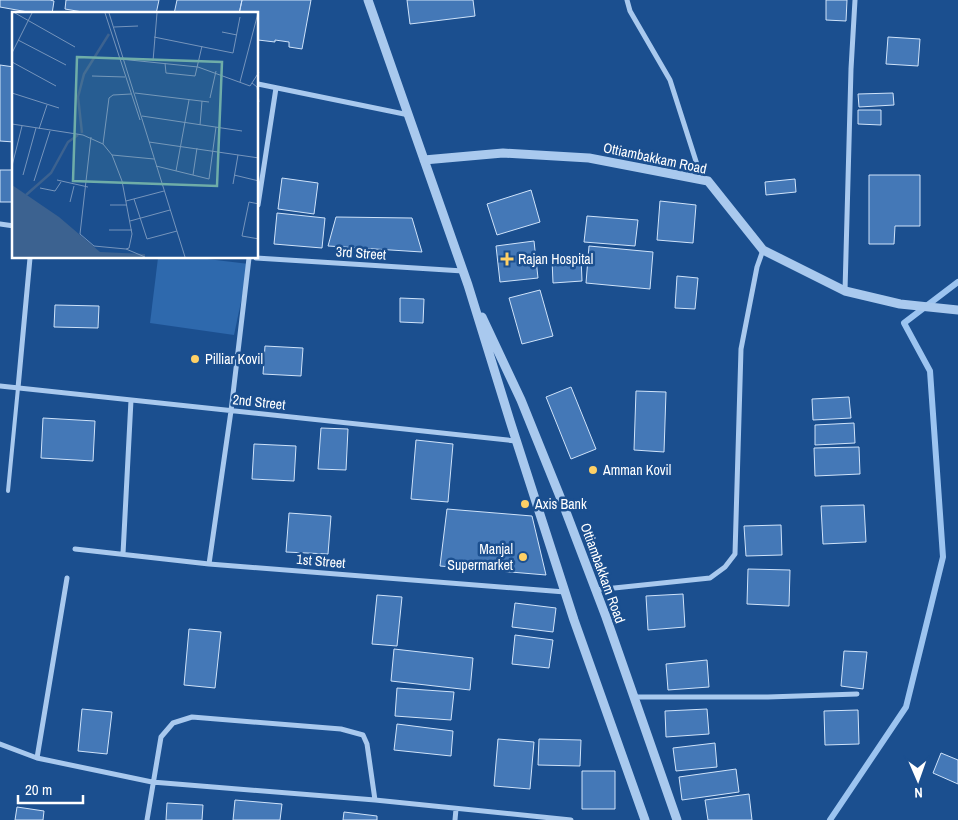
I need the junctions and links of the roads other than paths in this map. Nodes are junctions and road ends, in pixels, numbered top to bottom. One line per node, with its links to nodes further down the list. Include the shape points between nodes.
1 (368, 0): 6 (street, Ottiambakkam Road)
2 (627, 0): 8 (street, via 630,11 670,80)
3 (855, 0): 16 (street)
4 (259, 84): 5 (street)
5 (276, 88): 6 (street); 9 (street)
6 (409, 116): 7 (street, Ottiambakkam Road)
7 (424, 160): 8 (street, Ottiambakkam Road, via 503,154 589,158); 14 (street, Ottiambakkam Road)
8 (702, 180): 10 (street, Ottiambakkam Road, via 708,181)
9 (259, 198)
10 (764, 250): 16 (street, Ottiambakkam Road); 28 (street, via 757,267 741,349 735,554 710,578)
11 (259, 258): 14 (street, 3rd Street)
12 (30, 259): 19 (street)
13 (249, 259): 21 (street)
14 (463, 271): 15 (street, Ottiambakkam Road)
15 (468, 285): 22 (street, Ottiambakkam Road); 28 (street, Ottiambakkam Road, via 521,400)
16 (845, 291): 17 (street, Ottiambakkam Road, via 900,304)
17 (958, 310)
18 (0, 386): 19 (street, 2nd Street)
19 (18, 388): 20 (street, 2nd Street); 23 (lane)
20 (131, 400): 21 (street, 2nd Street); 25 (street)
21 (231, 411): 22 (street, 2nd Street); 26 (street)
22 (516, 441): 29 (street, Ottiambakkam Road)
23 (8, 491)
24 (75, 549): 25 (street, 1st Street)
25 (122, 554): 26 (street, 1st Street)
26 (209, 564): 29 (street, 1st Street)
27 (67, 578): 33 (street)
28 (596, 590): 31 (street, Ottiambakkam Road)
29 (565, 592): 41 (street, Ottiambakkam Road)
30 (857, 694): 31 (street)
31 (633, 697): 37 (street, Ottiambakkam Road)
32 (0, 744): 33 (street)
33 (37, 758): 34 (street)
34 (152, 782): 35 (street); 35 (street, via 161,737 173,723 192,718 341,729 362,735 368,744); 38 (street)
35 (375, 800): 36 (street)
36 (456, 809): 39 (street); 40 (street)
37 (674, 819)
38 (148, 820)
39 (455, 820)
40 (571, 820)
41 (645, 820)

